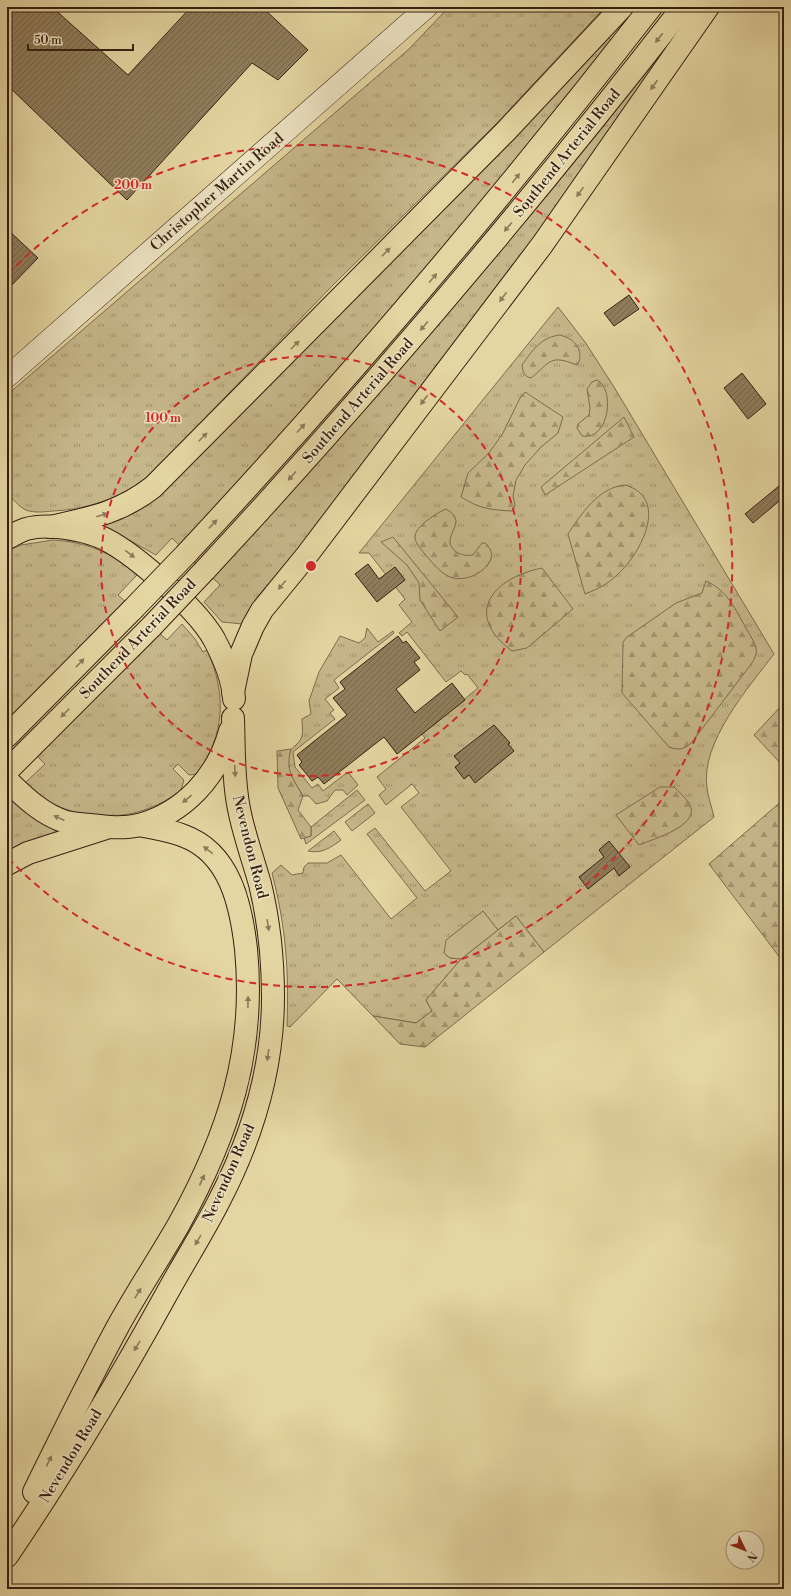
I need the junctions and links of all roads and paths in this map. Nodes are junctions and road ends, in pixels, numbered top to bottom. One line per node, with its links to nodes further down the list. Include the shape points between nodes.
1 (427, 7): 6 (street, Christopher Martin Road)
2 (622, 7): 8 (main road, one-way to 2, via 111,512 153,487 506,131)
3 (651, 7): 12 (main road, Southend Arterial Road, one-way to 3, bridge, via 187,553 401,315 547,140)
4 (683, 7): 13 (main road, Southend Arterial Road, one-way to 13, bridge, via 457,288 317,448 152,626)
5 (708, 7): 10 (main road, one-way to 10, via 542,245 307,555 262,610 241,654)
6 (7, 377)
7 (17, 526): 8 (main road); 9 (main road)
8 (50, 527): 10 (main road, one-way to 10, via 88,533 112,542 134,557 208,630)
9 (7, 538)
10 (234, 692): 11 (main road)
11 (233, 718): 15 (main road, one-way to 15, via 218,762 202,785 191,797 169,813); 19 (main road, Nevendon Road, one-way to 19, via 239,810 264,904 272,961 272,1018 260,1095 240,1156 204,1230 108,1395 34,1517)
12 (10, 734)
13 (7, 771)
14 (7, 780): 16 (main road, one-way to 14, via 66,822 27,799)
15 (139, 825): 16 (main road); 18 (main road, Nevendon Road, one-way to 15, via 79,1399 197,1191 225,1128 236,1093 244,1052 249,978 240,909 230,881 218,859 199,843 183,835)
16 (109, 828): 17 (main road, via 28,853)
17 (7, 864)
18 (7, 1546)
19 (7, 1556)

